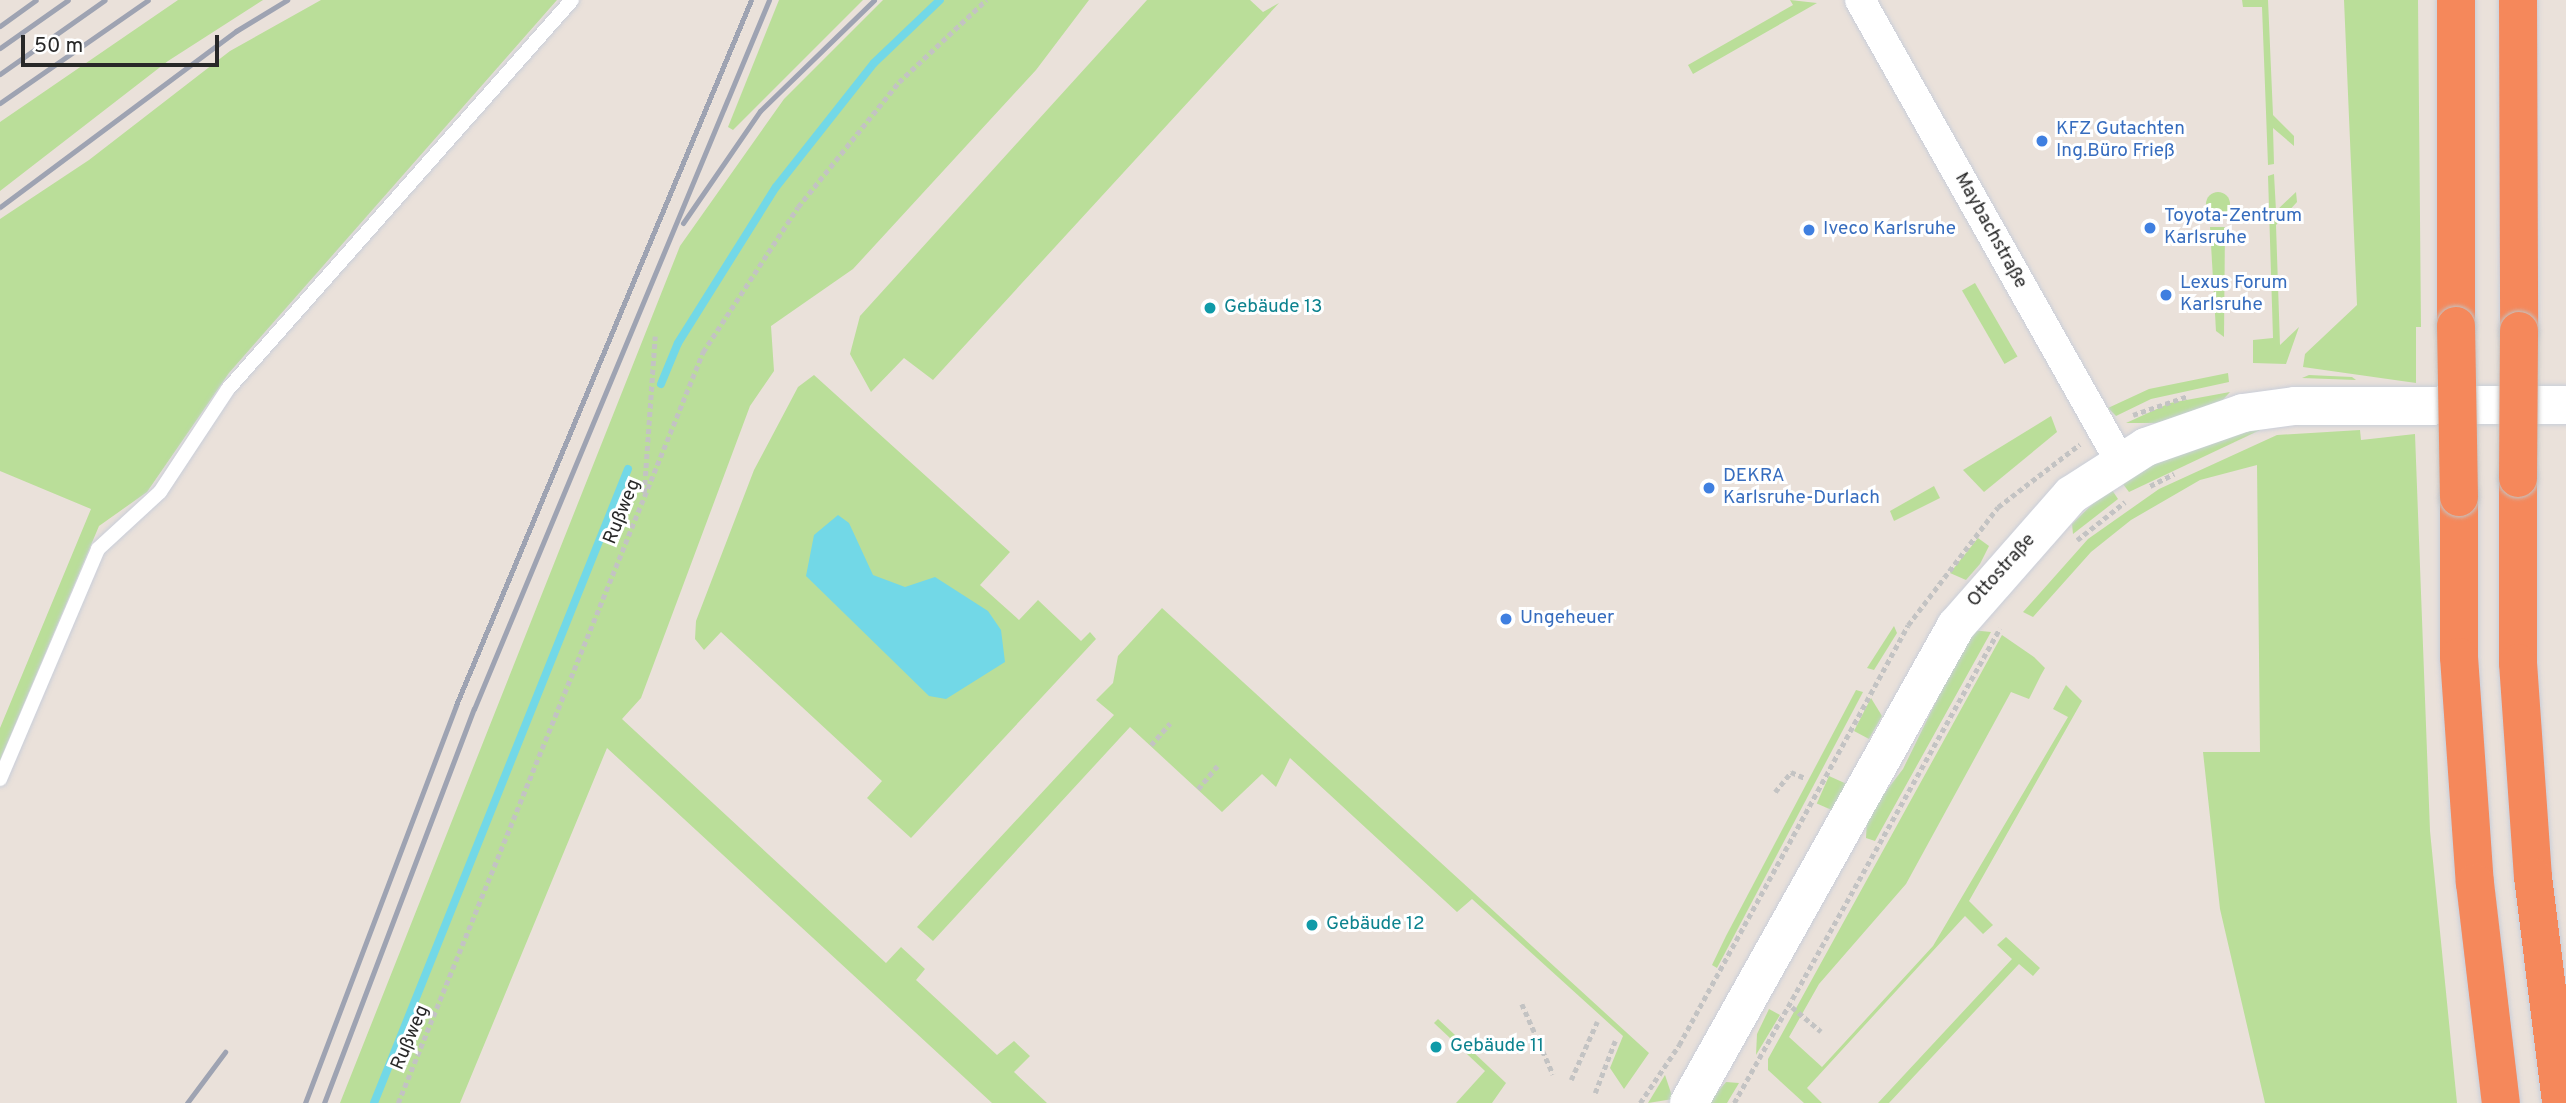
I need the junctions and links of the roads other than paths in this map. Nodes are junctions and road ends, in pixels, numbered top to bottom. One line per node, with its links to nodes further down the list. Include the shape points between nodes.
1 (572, 0): 7 (lane, via 228,389 160,492 98,549)
2 (1860, 0): 6 (street, Maybachstraße)
3 (2456, 0): 9 (highway, bridge, via 2459,657)
4 (2518, 0): 10 (highway, bridge, via 2519,676 2533,877)
5 (2566, 405): 6 (main road, Ottostraße, via 2295,406 2183,430)
6 (2120, 461): 8 (main road, Ottostraße, via 2071,495 1966,611)
7 (0, 779)
8 (1689, 1103)
9 (2501, 1103)
10 (2561, 1103)

